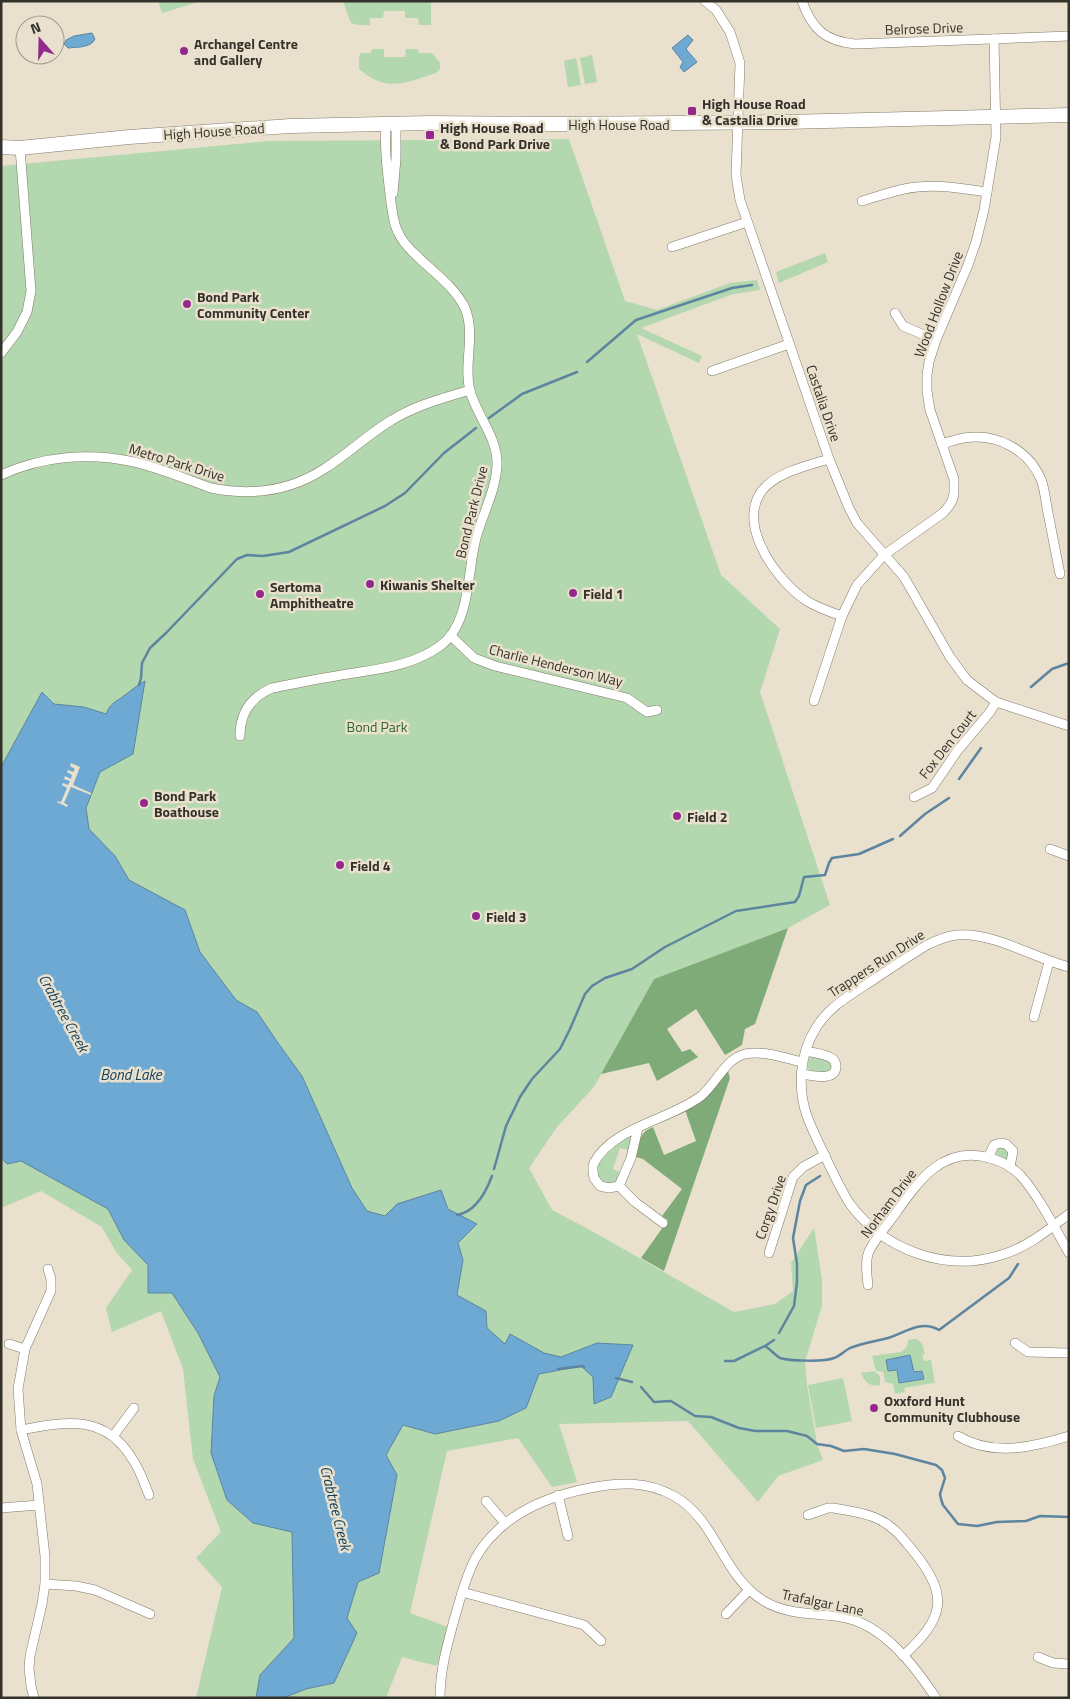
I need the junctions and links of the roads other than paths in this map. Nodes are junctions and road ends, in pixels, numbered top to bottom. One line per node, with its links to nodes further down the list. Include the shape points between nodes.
1 (705, 1): 7 (street, Castalia Drive, via 716,10 730,32 740,63)
2 (802, 1): 4 (street, Belrose Drive, via 814,26 827,37 842,43)
3 (1069, 36): 4 (street, Belrose Drive)
4 (994, 39): 6 (street, Wood Hollow Drive)
5 (1069, 115): 6 (main road, High House Road)
6 (996, 117): 7 (main road, High House Road); 12 (street, Wood Hollow Drive)
7 (738, 123): 8 (main road, High House Road); 14 (street, Castalia Drive, via 737,188)
8 (391, 124): 10 (main road, High House Road, via 210,131); 21 (street, Bond Park Drive, via 396,158 391,203 393,220 403,242 451,288 464,307 470,333)
9 (1, 147): 10 (main road, High House Road)
10 (20, 148): 11 (main road, High House Road); 19 (street, via 31,292 18,332)
11 (1, 153)
12 (987, 192): 13 (street, via 926,186); 17 (street, Wood Hollow Drive, via 968,265)
13 (862, 201)
14 (747, 222): 15 (street); 18 (street, Castalia Drive)
15 (672, 247)
16 (895, 312): 17 (street, via 903,326)
17 (936, 340): 22 (street, Wood Hollow Drive, via 929,362 927,390)
18 (789, 344): 20 (street); 23 (street, Castalia Drive)
19 (1, 353)
20 (712, 371)
21 (470, 390): 24 (street, Metro Park Drive, via 409,411 319,472 292,485 269,491 224,491 136,462 99,457 57,459); 28 (street, Bond Park Drive, via 496,449 497,463 495,482 476,537 464,606)
22 (942, 444): 25 (street, Wood Hollow Drive, via 954,479 954,494 949,506); 26 (street, via 962,438 993,439 1015,448 1029,461 1043,485)
23 (829, 459): 25 (street, Castalia Drive, via 857,523); 27 (street, via 773,480 761,491 752,516 760,546 785,582 806,601)
24 (2, 472)
25 (884, 555): 27 (street, Wood Hollow Drive, via 857,585); 30 (street, Castalia Drive, via 908,583 958,669)
26 (1060, 574)
27 (842, 616): 29 (street, Wood Hollow Drive)
28 (451, 636): 31 (street, Charlie Henderson Way, via 474,658 495,666 627,698 647,712); 33 (street, Bond Park Drive, via 428,654 401,666 272,688 248,706)
29 (814, 701)
30 (996, 702): 32 (street, Castalia Drive); 34 (street, Fox Den Court, via 932,788)
31 (657, 710)
32 (1069, 726)
33 (240, 736)
34 (914, 797)
35 (1050, 849): 36 (street)
36 (1069, 856)
37 (1049, 962): 38 (street, Trappers Run Drive); 39 (street); 40 (street, Trappers Run Drive, via 981,936 957,935 939,939 835,1006 816,1028)
38 (1069, 968)
39 (1034, 1017)
40 (806, 1051): 41 (street, Trappers Run Drive); 42 (street, via 832,1058 836,1068 829,1077)
41 (802, 1062): 42 (street, Trappers Run Drive); 43 (street, via 764,1054 741,1056 694,1100)
42 (802, 1074): 44 (street, Trappers Run Drive, via 806,1115)
43 (638, 1128): 47 (street, via 631,1158); 47 (street, via 610,1144 594,1163 594,1178 600,1186)
44 (825, 1155): 51 (street, Trappers Run Drive, via 850,1204); 53 (street, Corgy Drive, via 803,1167 793,1177)
45 (988, 1158): 46 (street, Norham Drive); 46 (street, via 994,1145 1006,1144 1013,1152); 51 (street, Norham Drive, via 963,1156 938,1164 916,1185)
46 (1010, 1167): 50 (street, Norham Drive, via 1028,1185)
47 (619, 1186): 49 (street, via 634,1202)
48 (1069, 1214): 50 (street, Trappers Run Drive)
49 (663, 1223)
50 (1053, 1226): 51 (street, Trappers Run Drive, via 1011,1251 990,1258 963,1261 917,1254); 52 (street, Norham Drive)
51 (881, 1234): 55 (street, Norham Drive, via 868,1256)
52 (1069, 1253)
53 (769, 1254)
54 (48, 1269): 58 (street, via 51,1291)
55 (868, 1285)
56 (1015, 1343): 59 (street, via 1028,1352)
57 (9, 1344): 58 (street)
58 (25, 1349): 61 (street, via 18,1390)
59 (1069, 1353)
60 (134, 1408): 62 (street)
61 (21, 1430): 62 (street, via 73,1422 94,1426); 68 (street, via 37,1484)
62 (114, 1436): 65 (street, via 132,1458)
63 (958, 1436): 64 (street, via 982,1446 1015,1448 1045,1444)
64 (1069, 1436)
65 (149, 1495)
66 (558, 1495): 71 (street, Trafalgar Lane, via 519,1512); 72 (street); 74 (street, Trafalgar Lane, via 620,1483 644,1485 665,1492 697,1514)
67 (486, 1501): 71 (street)
68 (39, 1505): 69 (street); 73 (street)
69 (1, 1508)
70 (808, 1515): 79 (street, via 834,1508 877,1519 898,1533 932,1576 936,1612 927,1632)
71 (505, 1523): 75 (street, Trafalgar Lane, via 475,1559)
72 (568, 1536)
73 (45, 1584): 76 (street, via 95,1590); 82 (street, via 29,1662)
74 (749, 1590): 77 (street); 79 (street, Trafalgar Lane, via 770,1604 789,1611 864,1623 888,1640)
75 (462, 1592): 78 (street, via 584,1625); 83 (street, Trafalgar Lane, via 444,1657)
76 (150, 1614)
77 (726, 1614)
78 (601, 1641)
79 (903, 1656): 84 (street, Trafalgar Lane)
80 (1038, 1657): 81 (street, via 1053,1663)
81 (1069, 1664)
82 (34, 1698)
83 (440, 1698)
84 (936, 1698)

